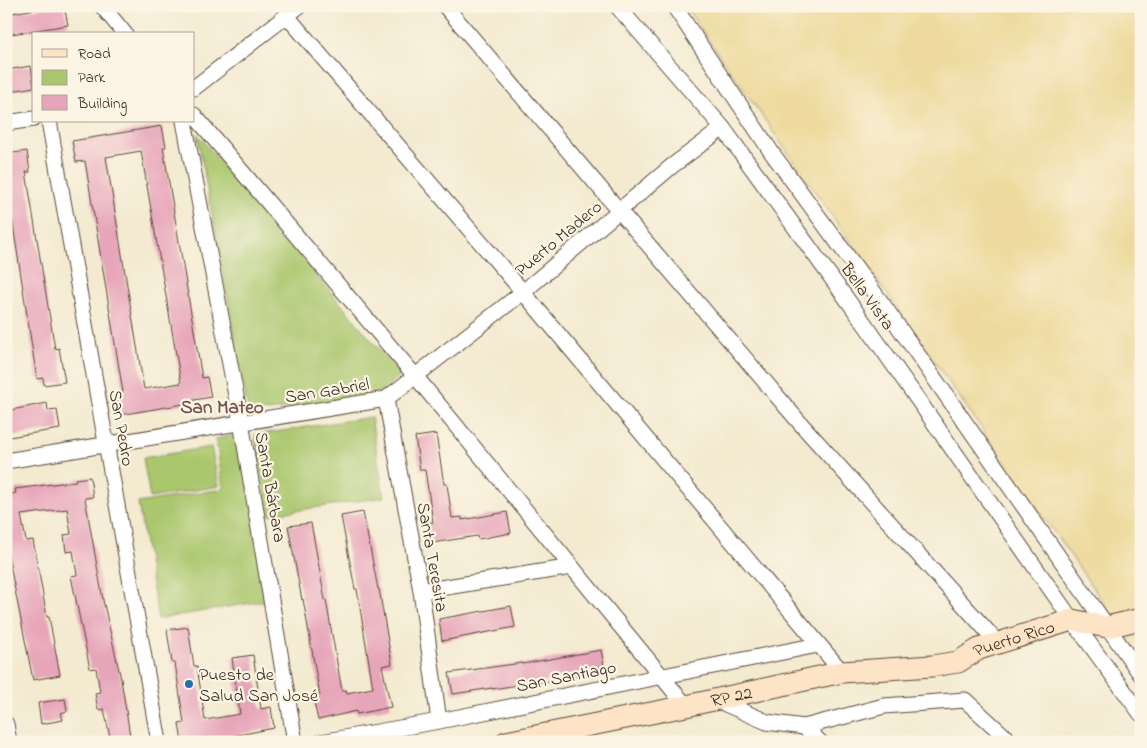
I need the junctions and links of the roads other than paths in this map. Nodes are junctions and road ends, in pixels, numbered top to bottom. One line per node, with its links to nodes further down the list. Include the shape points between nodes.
1 (102, 6): 6 (street)
2 (445, 6): 14 (street)
3 (617, 6): 13 (street, Bella Vista)
4 (674, 6): 25 (street, via 772,153 884,306)
5 (293, 11): 7 (street); 15 (street)
6 (123, 32)
7 (195, 87)
8 (195, 116): 16 (street)
9 (32, 119): 12 (street)
10 (49, 122): 19 (street, San Pedro)
11 (184, 122): 18 (street, Santa Bárbara)
12 (6, 123)
13 (723, 128): 14 (street, Puerto Madero); 24 (street, Bella Vista)
14 (618, 211): 15 (street, Puerto Madero); 26 (street, via 800,423)
15 (523, 292): 16 (street, Puerto Madero); 27 (street)
16 (416, 377): 17 (street, Puerto Madero); 21 (street)
17 (386, 399): 18 (street, San Gabriel); 22 (street, Santa Teresita)
18 (241, 422): 19 (street, San Gabriel); 40 (street, Santa Bárbara)
19 (106, 445): 20 (street, San Gabriel); 39 (street, San Pedro)
20 (6, 461)
21 (572, 567): 22 (street); 31 (street)
22 (421, 591): 35 (street, Santa Teresita)
23 (1141, 619): 25 (street)
24 (1072, 620): 25 (street); 26 (street, Puerto Rico); 34 (street, Bella Vista)
25 (1107, 627): 30 (street)
26 (997, 642): 28 (street, Puerto Rico)
27 (818, 645): 29 (street); 31 (street, San Santiago)
28 (958, 662): 29 (street, RP 22)
29 (842, 672): 33 (street, RP 22)
30 (1141, 675)
31 (661, 676): 33 (street); 35 (street, San Santiago)
32 (721, 702): 37 (street, via 767,722)
33 (686, 706): 42 (street, RP 22)
34 (1141, 714)
35 (439, 721): 41 (street, San Santiago)
36 (6, 724): 38 (street)
37 (804, 727): 43 (street); 44 (street, via 884,706 965,700)
38 (9, 742)
39 (159, 742)
40 (295, 742)
41 (321, 742)
42 (506, 742)
43 (820, 742)
44 (1011, 742)

